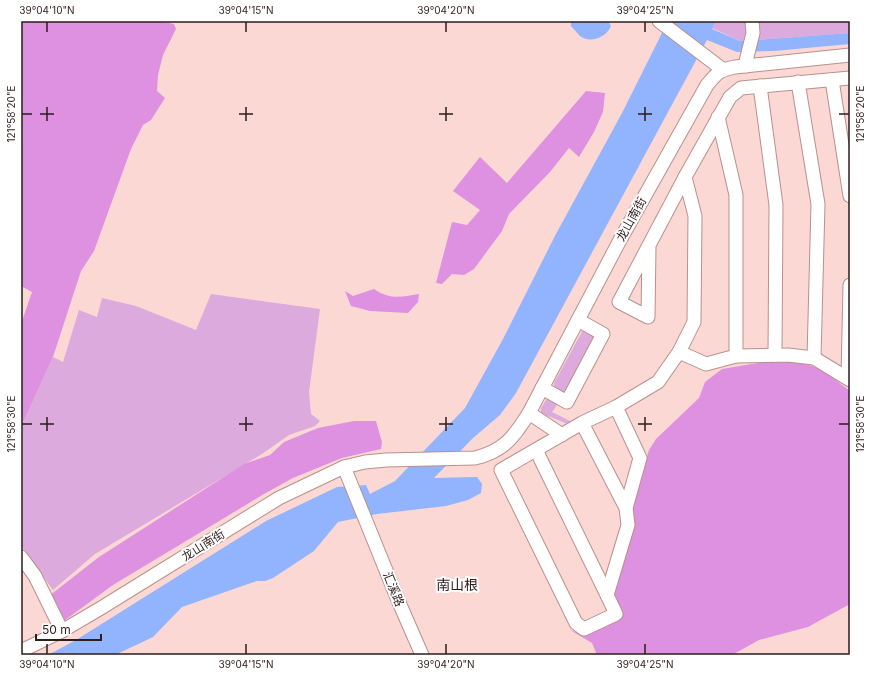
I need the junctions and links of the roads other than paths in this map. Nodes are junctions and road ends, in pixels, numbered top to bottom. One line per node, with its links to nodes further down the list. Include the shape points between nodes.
1 (752, 21): 4 (street, via 753,33)
2 (662, 24): 5 (street)
3 (850, 55): 4 (street)
4 (746, 66): 5 (street)
5 (722, 69): 15 (street, 龙山南街, via 707,84)
6 (850, 78): 7 (street)
7 (832, 80): 8 (street); 12 (street)
8 (798, 82): 9 (street); 19 (street, via 818,204)
9 (760, 86): 10 (street, via 741,88 730,97); 17 (street, via 776,205)
10 (718, 117): 11 (street); 18 (street, via 736,195)
11 (685, 177): 13 (street); 16 (street, via 695,216 694,322)
12 (850, 196)
13 (649, 246): 13 (street, via 619,302 648,317 649,254)
14 (850, 285): 20 (street)
15 (578, 320): 21 (street, 龙山南街); 21 (street, via 603,334 567,402)
16 (679, 352): 18 (street, via 706,364); 22 (street, via 658,382)
17 (775, 355): 18 (street); 19 (street)
18 (736, 356)
19 (814, 358): 20 (street)
20 (849, 378)
21 (542, 388): 23 (street, 龙山南街)
22 (616, 407): 24 (street); 28 (street, via 640,458)
23 (529, 413): 25 (street); 27 (street, 龙山南街, via 510,441 481,456 462,459 392,460)
24 (582, 423): 25 (street); 28 (street)
25 (562, 435): 26 (street)
26 (536, 450): 31 (street); 31 (street, via 501,470 576,623 584,629 616,614)
27 (344, 466): 33 (street, 龙山南街, via 279,498); 35 (street, 汇溪路)
28 (626, 508): 31 (street, via 628,524)
29 (21, 557): 32 (street, via 35,576)
30 (21, 572): 32 (street)
31 (607, 595)
32 (45, 598): 33 (street)
33 (62, 631): 34 (street, 龙山南街)
34 (21, 651)
35 (422, 655)

